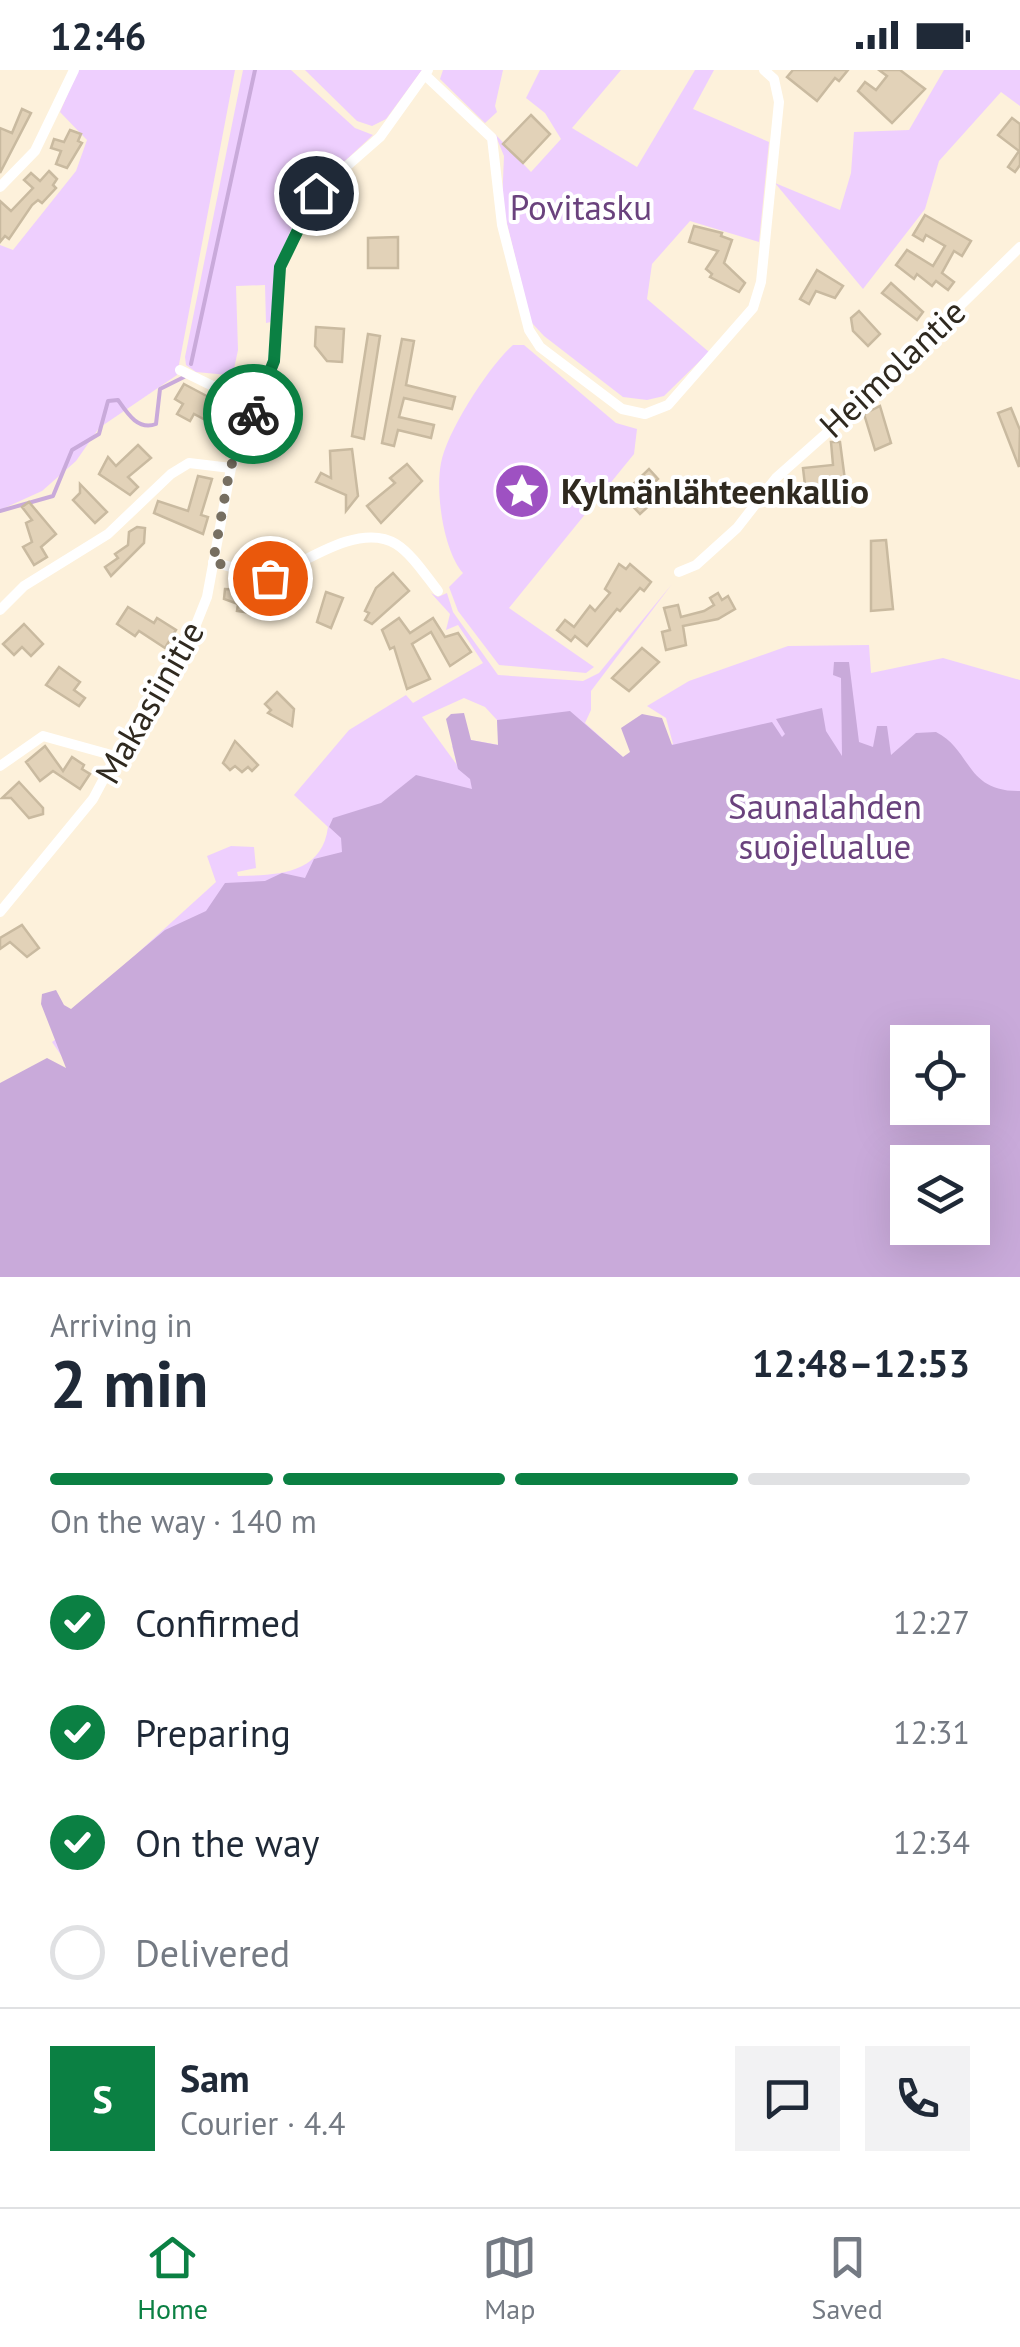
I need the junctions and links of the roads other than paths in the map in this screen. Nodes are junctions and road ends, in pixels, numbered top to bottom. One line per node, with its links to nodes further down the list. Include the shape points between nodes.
1 (74, 70): 4 (street, via 35,151)
2 (764, 70): 3 (street, via 774,79 778,102 753,308 668,405 645,414 622,409 534,339 502,224 492,138)
3 (426, 73): 7 (street, Makasiinitie, via 380,137 316,193 302,217 280,267 276,353)
4 (0, 187)
5 (1020, 247): 10 (street, Heimolantie, via 776,478 737,528)
6 (180, 370): 7 (street)
7 (256, 407): 8 (street, Makasiinitie)
8 (230, 468): 9 (street, Makasiinitie); 12 (street, via 189,463 171,474 108,534 24,586)
9 (213, 562): 11 (street, via 270,578 332,545 388,541); 13 (street, Makasiinitie, via 196,628)
10 (680, 572)
11 (438, 591)
12 (0, 610)
13 (114, 756): 14 (street, via 44,736); 15 (street, Makasiinitie, via 66,836)
14 (0, 766)
15 (0, 912)

